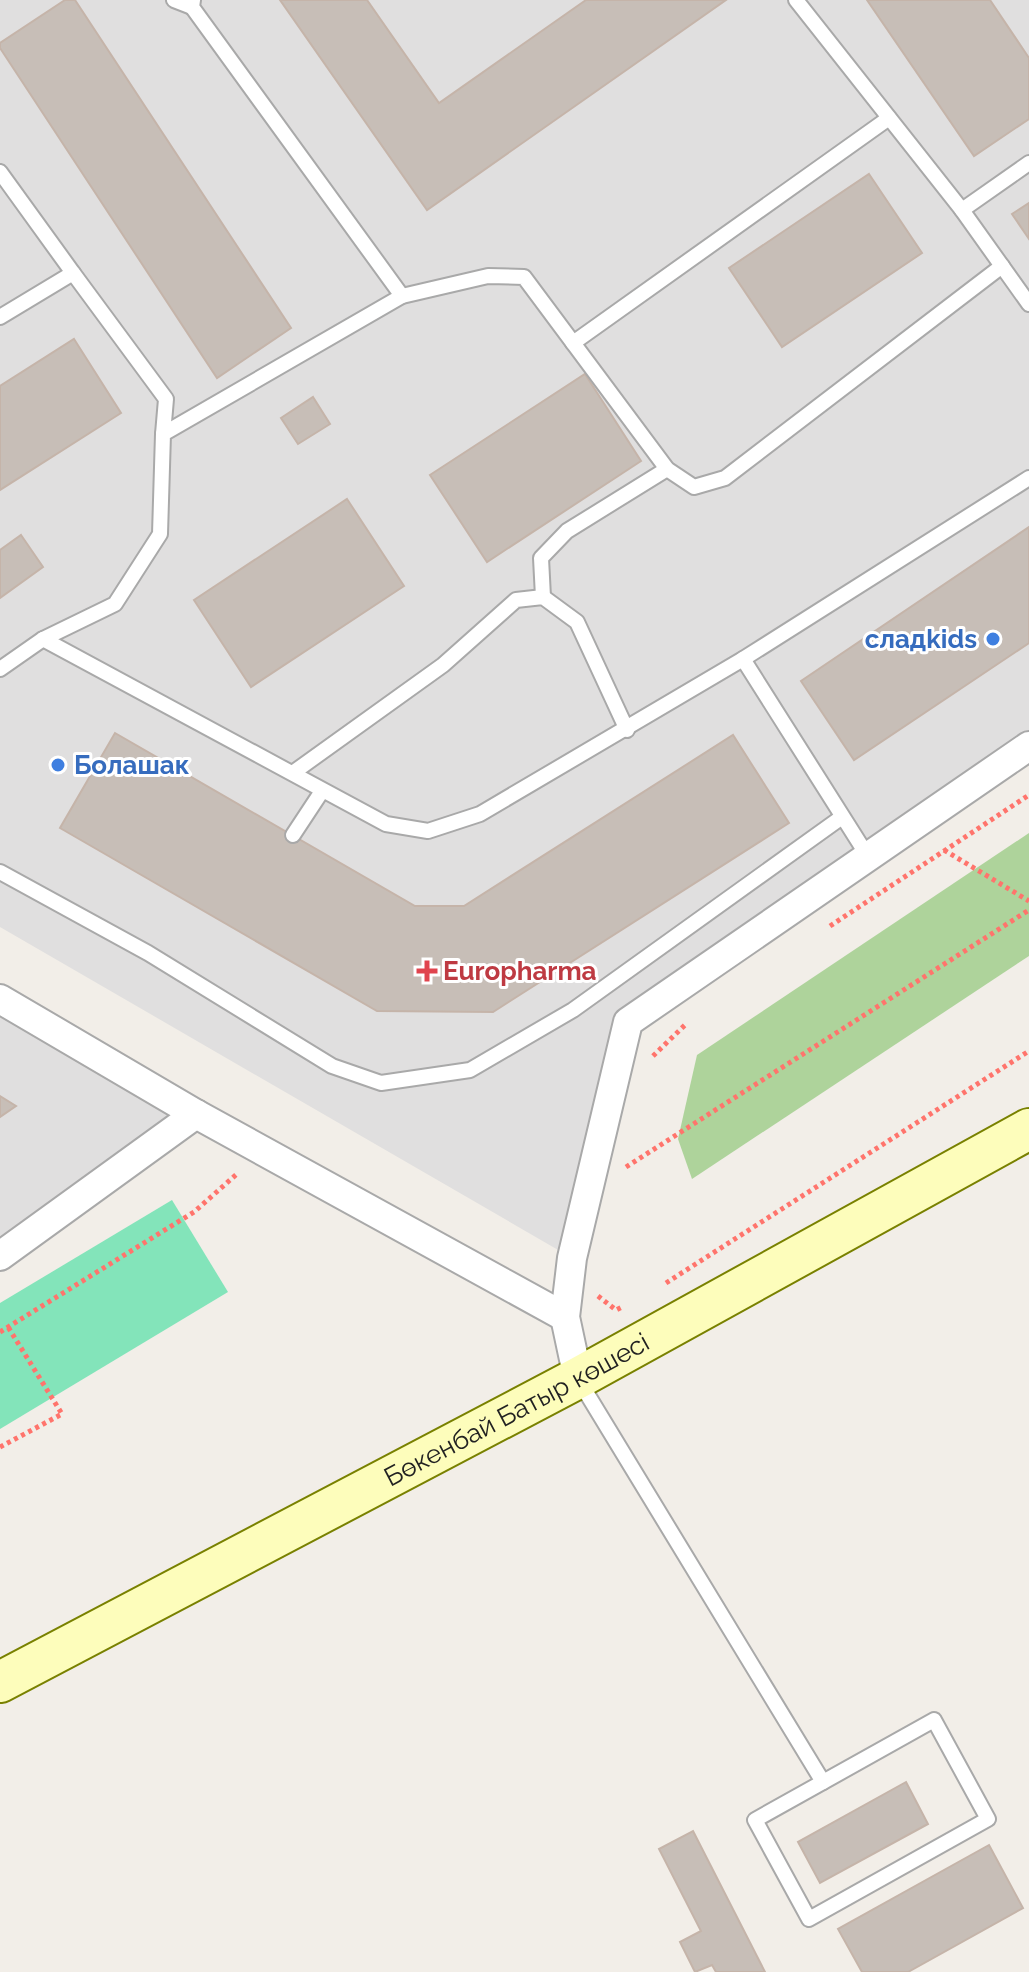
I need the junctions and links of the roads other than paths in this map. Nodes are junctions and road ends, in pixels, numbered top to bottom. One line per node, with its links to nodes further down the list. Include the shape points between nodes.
1 (174, 0): 3 (lane)
2 (796, 0): 4 (lane)
3 (193, 3): 10 (lane)
4 (889, 118): 7 (lane); 13 (lane)
5 (1029, 163): 7 (lane)
6 (0, 172): 9 (lane)
7 (962, 210): 8 (lane)
8 (1002, 266): 11 (lane); 15 (lane, via 725,478 694,487)
9 (73, 273): 12 (lane); 14 (lane, via 166,399)
10 (402, 296): 13 (lane, via 488,276 524,277); 14 (lane)
11 (1029, 304)
12 (0, 317)
13 (573, 343): 15 (lane)
14 (163, 434): 18 (lane, via 160,534 115,604)
15 (667, 469): 17 (lane, via 567,531 549,549 541,558)
16 (1029, 478): 19 (lane)
17 (543, 597): 21 (lane, via 577,622); 23 (lane, via 516,600 443,665)
18 (43, 639): 20 (lane); 23 (lane)
19 (743, 659): 21 (lane); 25 (lane)
20 (0, 669)
21 (627, 730): 24 (lane, via 480,814 428,831 386,824)
22 (1029, 746): 27 (street)
23 (294, 772): 24 (lane)
24 (322, 791): 26 (lane)
25 (842, 817): 27 (lane); 28 (lane, via 573,1010 470,1070 381,1083 332,1066 148,953)
26 (293, 835)
27 (867, 855): 33 (street, via 628,1022 572,1258)
28 (0, 872)
29 (0, 999): 30 (street)
30 (196, 1114): 32 (street); 33 (street)
31 (1029, 1129): 34 (main road, Бөкенбай Батыр көшесі)
32 (0, 1256)
33 (565, 1317): 34 (street)
34 (578, 1378): 35 (main road, Бөкенбай Батыр көшесі); 36 (lane)
35 (0, 1682)
36 (823, 1782): 36 (lane, via 934,1720 988,1819 809,1919 755,1820)

